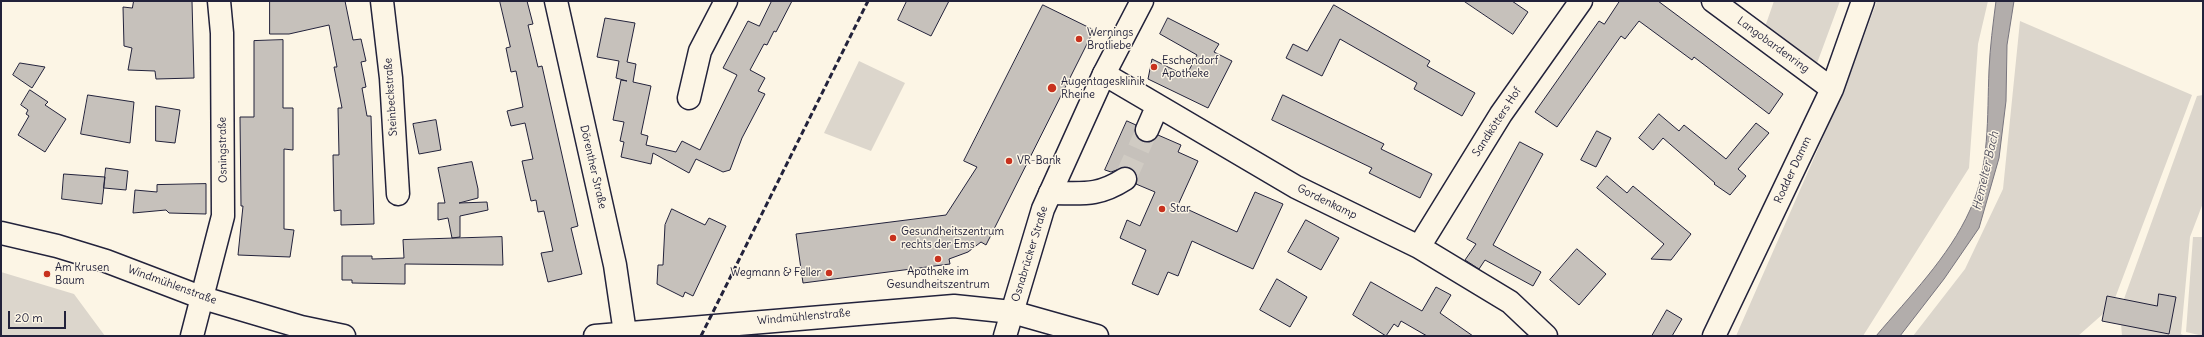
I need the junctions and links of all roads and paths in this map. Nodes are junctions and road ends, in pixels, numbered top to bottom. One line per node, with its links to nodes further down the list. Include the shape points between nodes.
1 (219, 1): 19 (street, Osningstraße, via 222,33 223,216)
2 (382, 1): 16 (street, Steinbeckstraße, via 391,78)
3 (556, 1): 21 (street, Dörenther Straße, via 615,265)
4 (726, 1): 11 (street, via 700,51)
5 (1142, 1): 9 (street, Osnabrücker Straße)
6 (1581, 1): 18 (street, Sandkötters Hof, via 1501,114)
7 (1713, 1): 10 (street, Langobardenring)
8 (1863, 1): 10 (street, Rodder Damm)
9 (1104, 74): 12 (street, Gordenkamp); 15 (street, Osnabrücker Straße)
10 (1832, 89): 29 (street, Rodder Damm)
11 (689, 98)
12 (1157, 107): 13 (street); 18 (street, Gordenkamp, via 1296,187)
13 (1147, 130)
14 (1125, 179): 15 (street, via 1108,190 1090,193)
15 (1050, 193): 20 (street, Osnabrücker Straße, via 1039,220)
16 (398, 194)
17 (1, 233): 19 (street, Windmühlenstraße, via 106,261)
18 (1419, 247): 28 (street, Gordenkamp, via 1510,302)
19 (203, 298): 23 (street, Osningstraße); 24 (street, Windmühlenstraße, via 301,327)
20 (1012, 312): 22 (street, Windmühlenstraße, via 954,306); 26 (street, Osnabrücker Straße); 27 (street, Windmühlenstraße)
21 (625, 333): 22 (street, Windmühlenstraße); 25 (street, Windmühlenstraße)
22 (654, 333)
23 (192, 336)
24 (344, 336)
25 (595, 336)
26 (1005, 336)
27 (1097, 336)
28 (1546, 336)
29 (1714, 336)

